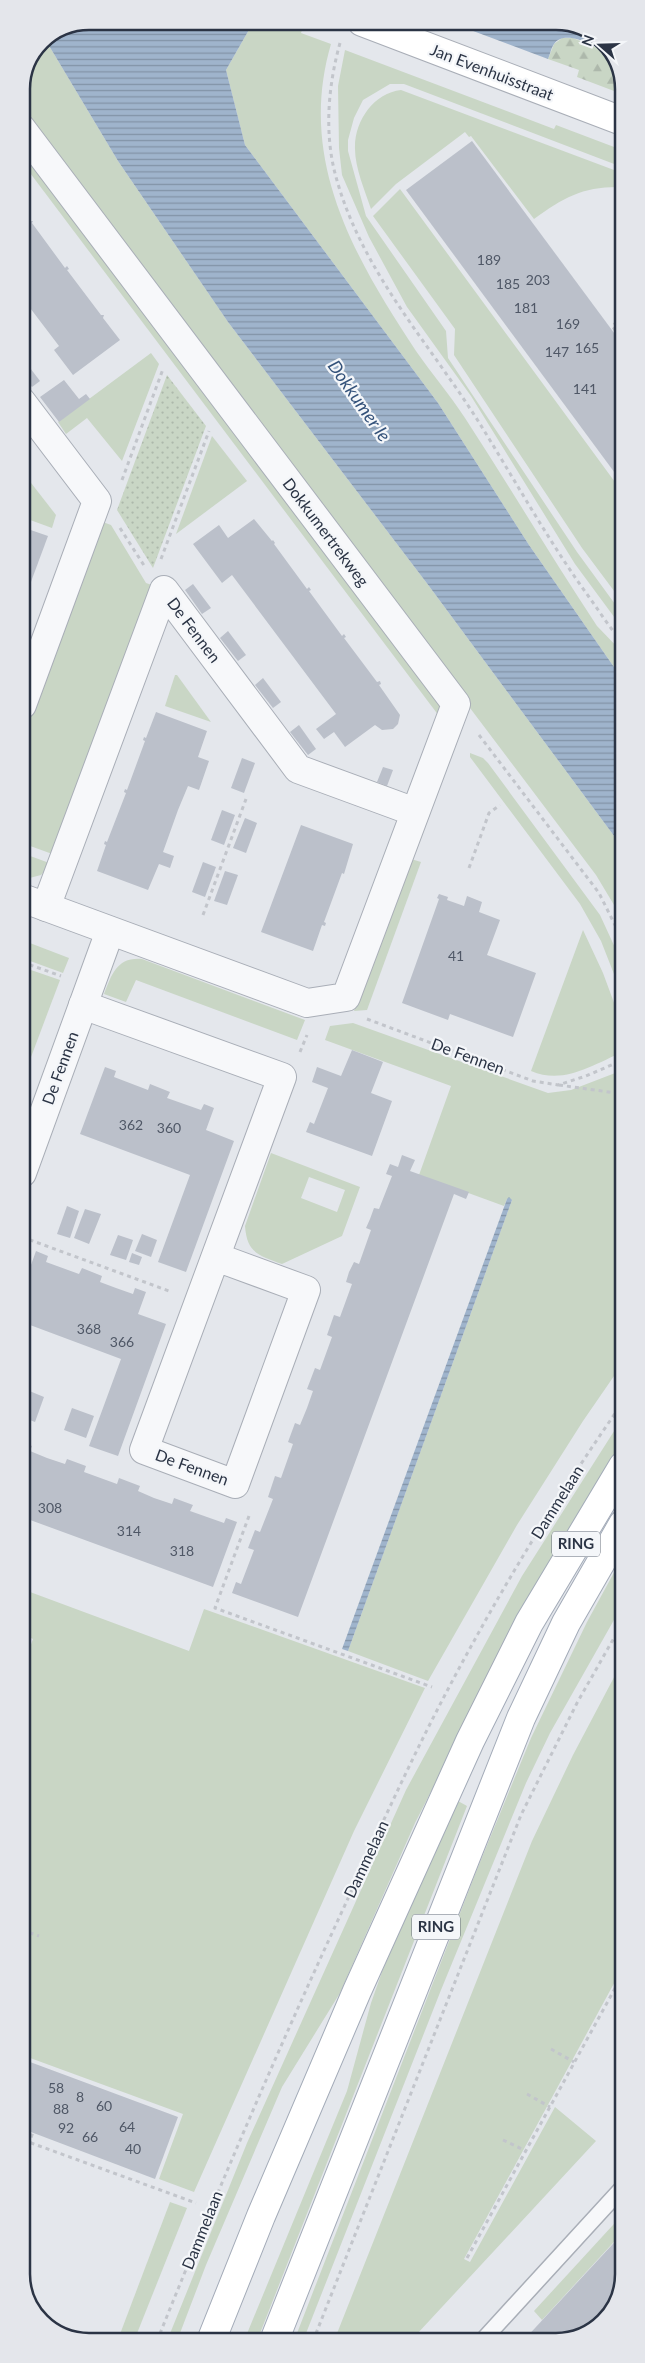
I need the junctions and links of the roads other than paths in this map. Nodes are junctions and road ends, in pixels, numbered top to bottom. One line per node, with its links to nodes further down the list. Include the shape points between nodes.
1 (383, 30): 2 (main road, Jan Evenhuisstraat)
2 (615, 119)
3 (30, 140): 6 (street, Dokkumertrekweg)
4 (30, 412): 5 (street, via 97,501)
5 (30, 683)
6 (456, 704): 7 (street, De Fennen)
7 (416, 812): 8 (street, De Fennen, via 298,769 164,590); 9 (street, De Fennen, via 346,997 307,1003)
8 (34, 903): 9 (street, De Fennen)
9 (110, 931): 10 (street, De Fennen)
10 (86, 996): 11 (street, De Fennen); 12 (street, De Fennen, via 282,1077)
11 (30, 1129)
12 (216, 1257): 12 (street, De Fennen, via 144,1450 235,1484 306,1290)
13 (615, 1479): 16 (main road, RING, via 529,1623 470,1741 353,2000 260,2216)
14 (615, 1538): 17 (main road, RING, via 566,1623 521,1718)
15 (615, 2196): 18 (lane)
16 (214, 2333)
17 (277, 2333)
18 (489, 2333)

